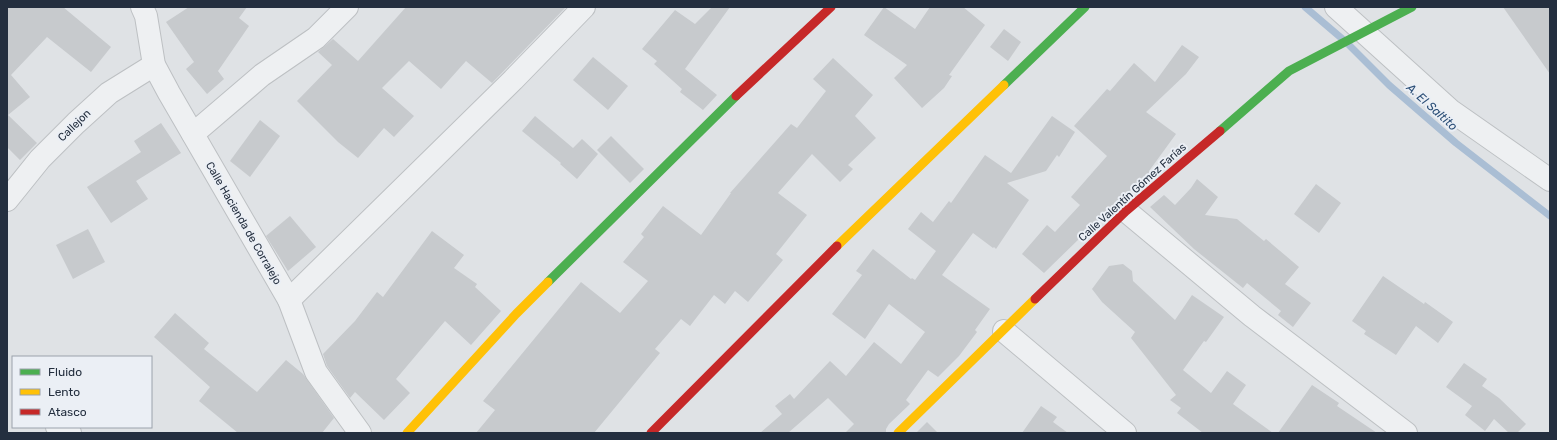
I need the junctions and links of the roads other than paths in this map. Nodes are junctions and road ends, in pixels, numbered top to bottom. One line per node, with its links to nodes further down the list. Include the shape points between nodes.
1 (142, 7): 9 (street, Calle Hacienda de Corralejo, via 146,16)
2 (347, 7): 10 (street, via 316,38 262,76)
3 (584, 7): 14 (street)
4 (831, 7): 19 (street, via 724,107 516,314)
5 (1085, 7): 20 (street, via 809,274)
6 (1336, 7): 8 (street)
7 (1412, 7): 8 (street, Calle Valentín Gómez Farías)
8 (1364, 32): 11 (street, via 1450,110); 13 (street, Calle Valentín Gómez Farías, via 1289,71)
9 (154, 65): 10 (street, Calle Hacienda de Corralejo); 12 (street, Callejon, via 109,93 92,108 40,159)
10 (193, 134): 14 (street, Calle Hacienda de Corralejo)
11 (1550, 180)
12 (7, 200)
13 (1126, 211): 15 (street, Calle Valentín Gómez Farías); 23 (street, via 1252,316)
14 (289, 300): 18 (street, Calle Hacienda de Corralejo, via 316,372)
15 (1004, 331): 21 (street, Calle Valentín Gómez Farías); 22 (street)
16 (59, 428): 17 (street)
17 (70, 433)
18 (360, 433)
19 (407, 433)
20 (651, 433)
21 (898, 433)
22 (1125, 433)
23 (1406, 433)

